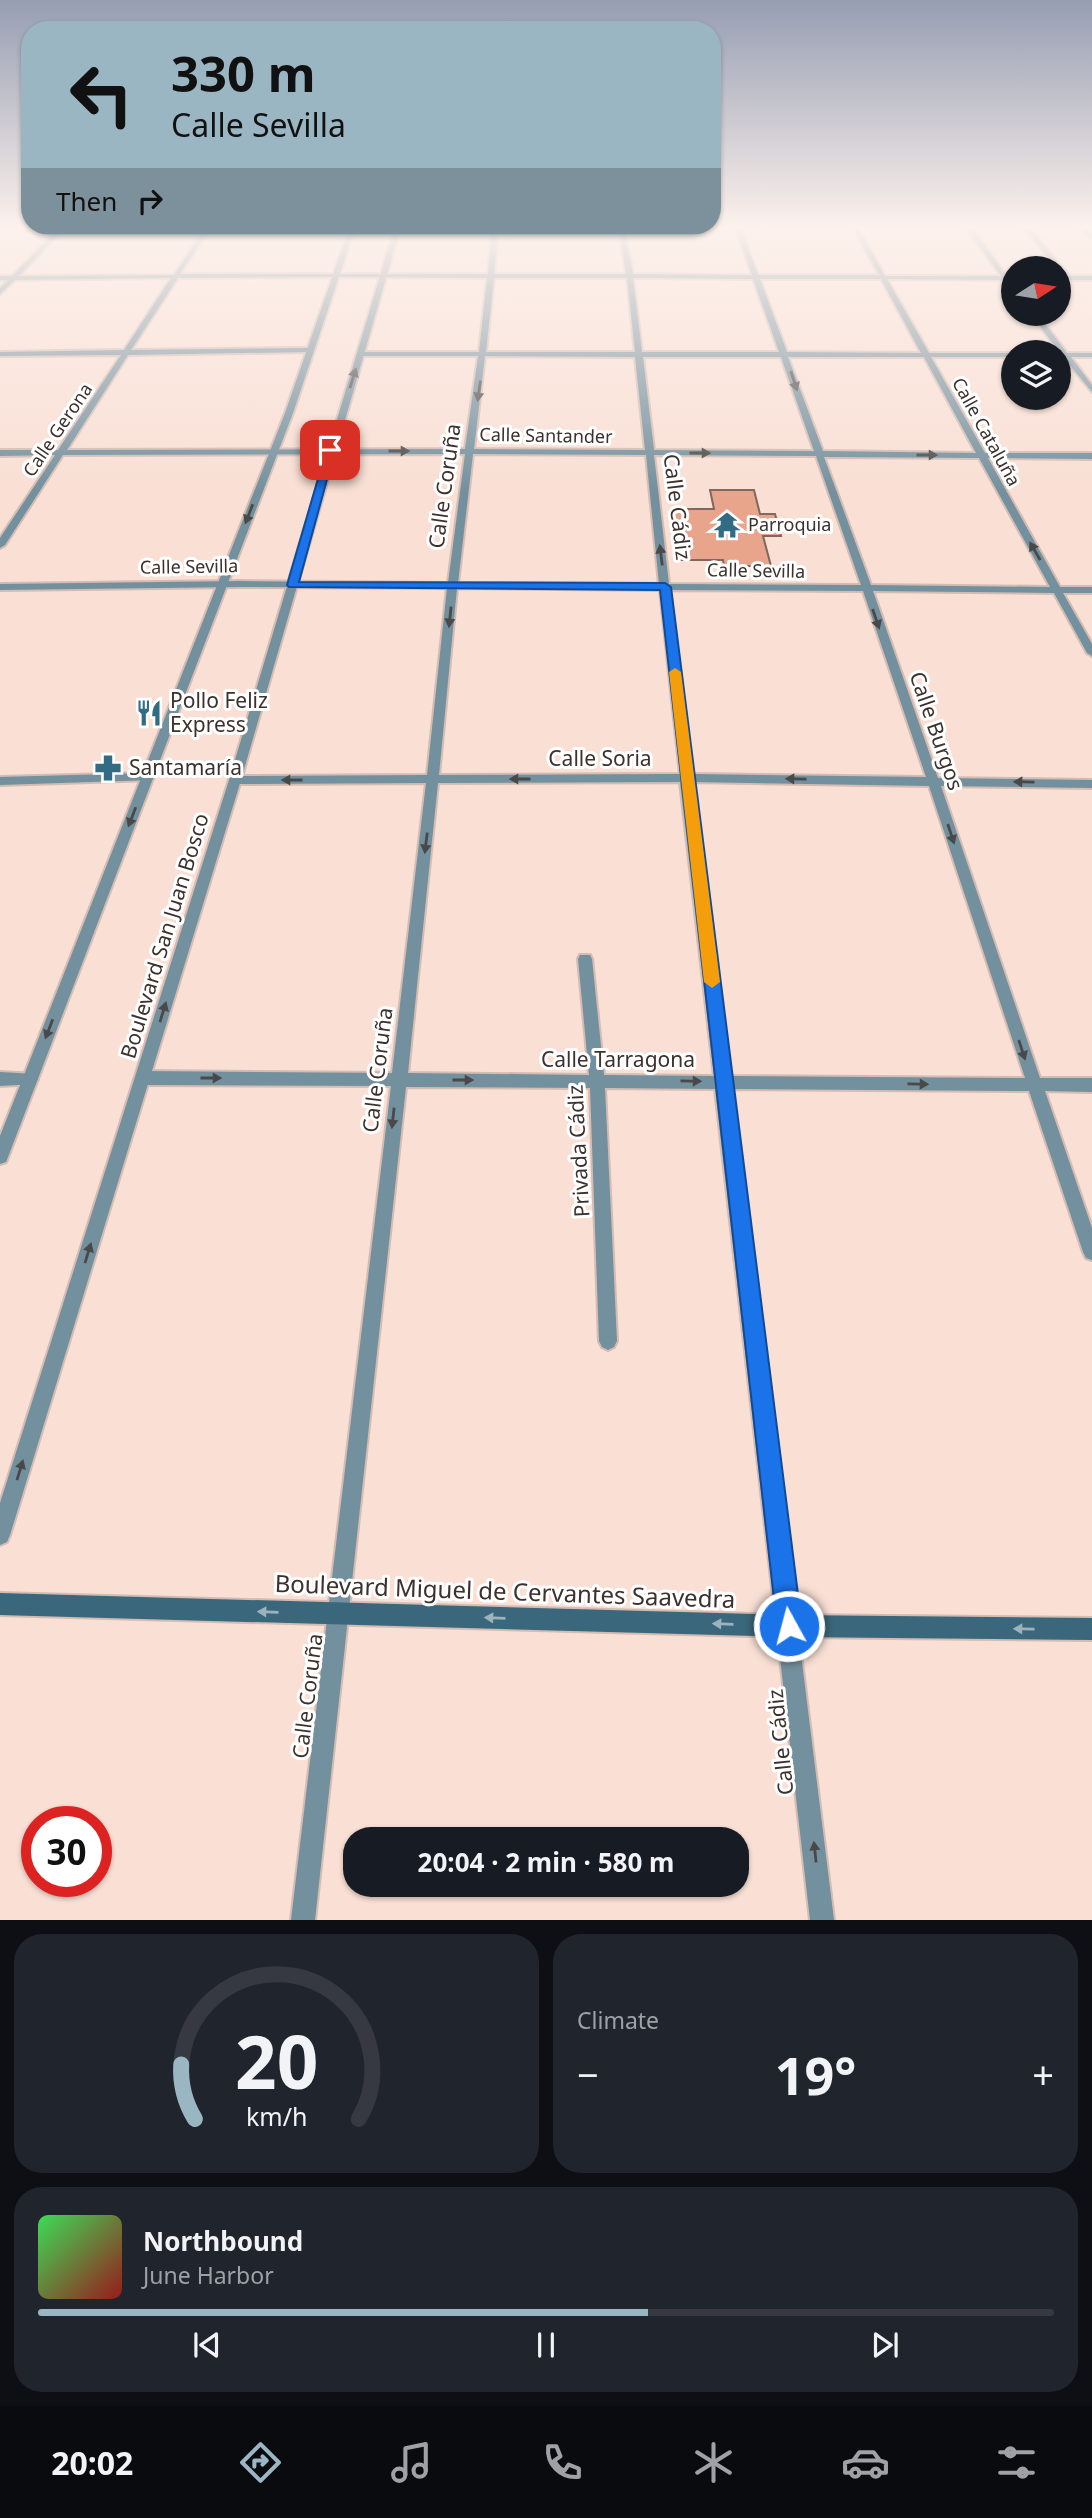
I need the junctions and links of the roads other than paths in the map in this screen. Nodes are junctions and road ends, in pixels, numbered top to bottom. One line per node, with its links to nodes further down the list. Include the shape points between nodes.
1 (152, 315): 9 (street, Calle Gerona)
2 (322, 315): 8 (street)
3 (371, 315): 14 (street, Boulevard San Juan Bosco)
4 (487, 315): 10 (street, Calle Coruña)
5 (633, 315): 11 (street, Calle Cádiz)
6 (770, 315): 12 (street, Calle Burgos)
7 (902, 315): 15 (street, Calle Cataluña)
8 (309, 350): 9 (street); 21 (street)
9 (128, 352): 13 (street); 25 (street, Calle Gerona)
10 (484, 353): 11 (street); 14 (street); 23 (street, Calle Coruña, one-way to 23)
11 (637, 353): 12 (street); 26 (street, Calle Cádiz)
12 (785, 353): 15 (street); 27 (street, Calle Burgos, one-way to 27)
13 (0, 354)
14 (360, 354): 22 (street, Boulevard San Juan Bosco, one-way to 14)
15 (924, 355): 16 (street); 28 (street, Calle Cataluña)
16 (1001, 355)
17 (1071, 355): 18 (street)
18 (1092, 355)
19 (1071, 366): 20 (street)
20 (1092, 390)
21 (273, 450): 22 (street, Calle Santander); 25 (street, Calle Santander); 31 (street, one-way to 31)
22 (330, 450): 23 (street, Calle Santander, one-way to 23); 32 (street, Boulevard San Juan Bosco)
23 (470, 451): 26 (street, Calle Santander); 33 (street, Calle Coruña)
24 (0, 453): 25 (street, Calle Santander)
25 (62, 453): 30 (street, Calle Gerona)
26 (649, 453): 27 (street, Calle Santander, one-way to 27); 35 (street, Calle Cádiz, one-way to 26)
27 (818, 454): 28 (street, Calle Santander, one-way to 28); 36 (street, Calle Burgos)
28 (981, 455): 29 (street, Calle Santander); 37 (street, Calle Cataluña, one-way to 28)
29 (1092, 456)
30 (0, 545)
31 (222, 584): 32 (street, Calle Sevilla); 34 (street, Calle Sevilla); 40 (street)
32 (293, 585): 33 (street, Calle Sevilla); 42 (street, Boulevard San Juan Bosco)
33 (453, 585): 35 (street, Calle Sevilla); 43 (street, Calle Coruña, one-way to 43)
34 (0, 587)
35 (665, 587): 36 (street, Calle Sevilla); 41 (street, Calle Cádiz)
36 (866, 590): 37 (street, Calle Sevilla); 44 (street, Calle Burgos, one-way to 44)
37 (1058, 590): 38 (street, Calle Sevilla); 39 (street, Calle Cataluña)
38 (1092, 590)
39 (1092, 653)
40 (148, 777): 45 (street); 50 (street, one-way to 50)
41 (686, 778): 43 (street, Calle Soria, one-way to 43); 44 (street, Calle Soria, one-way to 41); 53 (street, Calle Cádiz)
42 (234, 780): 43 (street, Calle Soria, one-way to 42); 48 (street, Boulevard San Juan Bosco, one-way to 42)
43 (433, 780): 51 (street, Calle Coruña, one-way to 51)
44 (933, 780): 46 (street, Calle Soria, one-way to 44); 54 (street, Calle Burgos, one-way to 54)
45 (0, 781)
46 (1092, 784)
47 (585, 959): 52 (street, Privada Cádiz)
48 (143, 1078): 51 (street, Calle Tarragona, one-way to 51); 59 (street, Boulevard San Juan Bosco, one-way to 48)
49 (0, 1079): 50 (street)
50 (30, 1079): 56 (street)
51 (398, 1080): 52 (street, Calle Tarragona, one-way to 52); 61 (street, Calle Coruña, one-way to 61)
52 (597, 1080): 53 (street, Calle Tarragona, one-way to 53); 58 (street, Privada Cádiz)
53 (724, 1082): 54 (street, Calle Tarragona, one-way to 54); 62 (street, Calle Cádiz)
54 (1033, 1085): 55 (street, Calle Tarragona); 57 (street, Calle Burgos)
55 (1092, 1085)
56 (0, 1157)
57 (1092, 1252)
58 (608, 1341)
59 (0, 1535)
60 (0, 1604): 61 (main road, Boulevard Miguel de Cervantes Saavedra, one-way to 60)
61 (338, 1614): 62 (main road, Boulevard Miguel de Cervantes Saavedra, one-way to 61); 64 (street, Calle Coruña)
62 (789, 1626): 63 (main road, Boulevard Miguel de Cervantes Saavedra, one-way to 62); 65 (street, Calle Cádiz, one-way to 62)
63 (1092, 1629)
64 (303, 1920)
65 (822, 1920)

